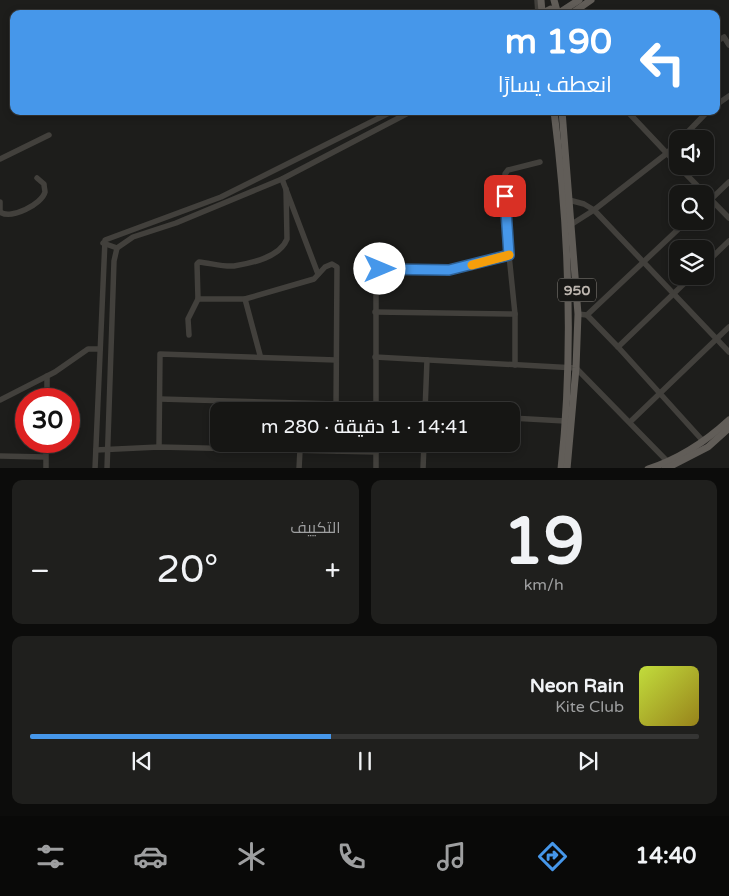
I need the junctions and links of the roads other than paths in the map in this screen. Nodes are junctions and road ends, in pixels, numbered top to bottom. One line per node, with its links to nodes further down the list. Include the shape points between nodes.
1 (579, 0): 3 (main road)
2 (591, 0): 4 (main road)
3 (562, 10)
4 (577, 10)
5 (720, 40): 6 (street, via 724,37)
6 (729, 45)
7 (385, 115): 20 (street)
8 (404, 115): 23 (street)
9 (554, 115): 35 (main road, 950)
10 (562, 115): 29 (main road, 950 / 950)
11 (630, 115): 16 (street)
12 (704, 115): 13 (street)
13 (690, 130)
14 (49, 135): 18 (street)
15 (669, 151): 16 (street)
16 (666, 154): 17 (street); 32 (street)
17 (669, 157)
18 (0, 159)
19 (540, 162): 40 (street, via 508,170 505,174)
20 (271, 173): 24 (street); 38 (street, via 221,197 112,236)
21 (687, 175): 26 (street)
22 (38, 178): 33 (street, via 44,184 45,193 41,199 18,214 10,216)
23 (282, 179): 24 (street); 27 (street)
24 (275, 181): 39 (street, via 176,223 133,237)
25 (729, 182): 28 (street)
26 (696, 185)
27 (286, 189): 43 (street); 46 (street, via 287,239 284,246 274,255 234,266 199,262 196,275)
28 (714, 197)
29 (569, 200): 32 (street); 35 (main road, 950 / 950)
30 (0, 202): 33 (street)
31 (714, 203): 34 (street)
32 (594, 210): 35 (street); 42 (street)
33 (0, 212)
34 (729, 218)
35 (568, 224): 50 (main road, 950 / 950); 65 (main road, 950)
36 (677, 230): 42 (street)
37 (729, 241): 41 (street)
38 (103, 243): 39 (street); 52 (street)
39 (117, 248): 53 (street)
40 (509, 255): 48 (street, via 449,270 380,269 376,273); 49 (street)
41 (714, 255)
42 (642, 261): 45 (street); 51 (street)
43 (318, 274): 47 (street, via 314,279); 62 (street, via 332,264 337,267)
44 (683, 285): 45 (street)
45 (674, 294): 56 (street); 57 (street)
46 (198, 299): 47 (street); 55 (street, via 188,319)
47 (245, 299): 60 (street)
48 (375, 312): 49 (street); 61 (street)
49 (515, 314): 64 (street)
50 (578, 314): 51 (street); 65 (main road, 950 / 950)
51 (586, 315): 57 (street)
52 (101, 319): 53 (street); 58 (street)
53 (112, 319): 72 (street)
54 (729, 327): 56 (street)
55 (189, 335)
56 (716, 339): 59 (street); 68 (street)
57 (618, 347): 68 (street)
58 (100, 349): 66 (street, via 88,350); 71 (street)
59 (729, 352)
60 (260, 356): 62 (street); 69 (street, via 160,354)
61 (376, 357): 63 (street); 75 (street)
62 (336, 360): 74 (street)
63 (427, 360): 64 (street); 76 (street)
64 (515, 365): 65 (street)
65 (572, 368): 79 (main road, 950); 80 (street); 91 (main road, 950 / 950)
66 (47, 376): 67 (street); 70 (street)
67 (47, 388)
68 (660, 393): 80 (street); 82 (street)
69 (160, 399): 73 (street); 83 (street)
70 (0, 400)
71 (99, 402): 72 (street); 86 (street)
72 (109, 402): 85 (street)
73 (266, 402)
74 (336, 402)
75 (376, 402)
76 (425, 402)
77 (520, 418): 79 (street)
78 (729, 420): 82 (main road)
79 (565, 421): 101 (main road, 950)
80 (630, 422): 94 (street)
81 (729, 428): 94 (main road, via 708,447)
82 (703, 441): 94 (main road)
83 (159, 447): 84 (street); 85 (street)
84 (210, 448)
85 (107, 449): 86 (street); 97 (street)
86 (96, 450): 96 (street)
87 (300, 452): 98 (street)
88 (376, 452): 99 (street)
89 (424, 452): 100 (street)
90 (45, 453): 93 (street)
91 (569, 454): 102 (main road, 950 / 950); 103 (main road)
92 (0, 456): 93 (street)
93 (45, 457): 95 (street)
94 (666, 465): 104 (main road)
95 (46, 468)
96 (95, 468)
97 (107, 468)
98 (299, 468)
99 (376, 468)
100 (423, 468)
101 (561, 468)
102 (568, 468)
103 (574, 468)
104 (648, 468)

